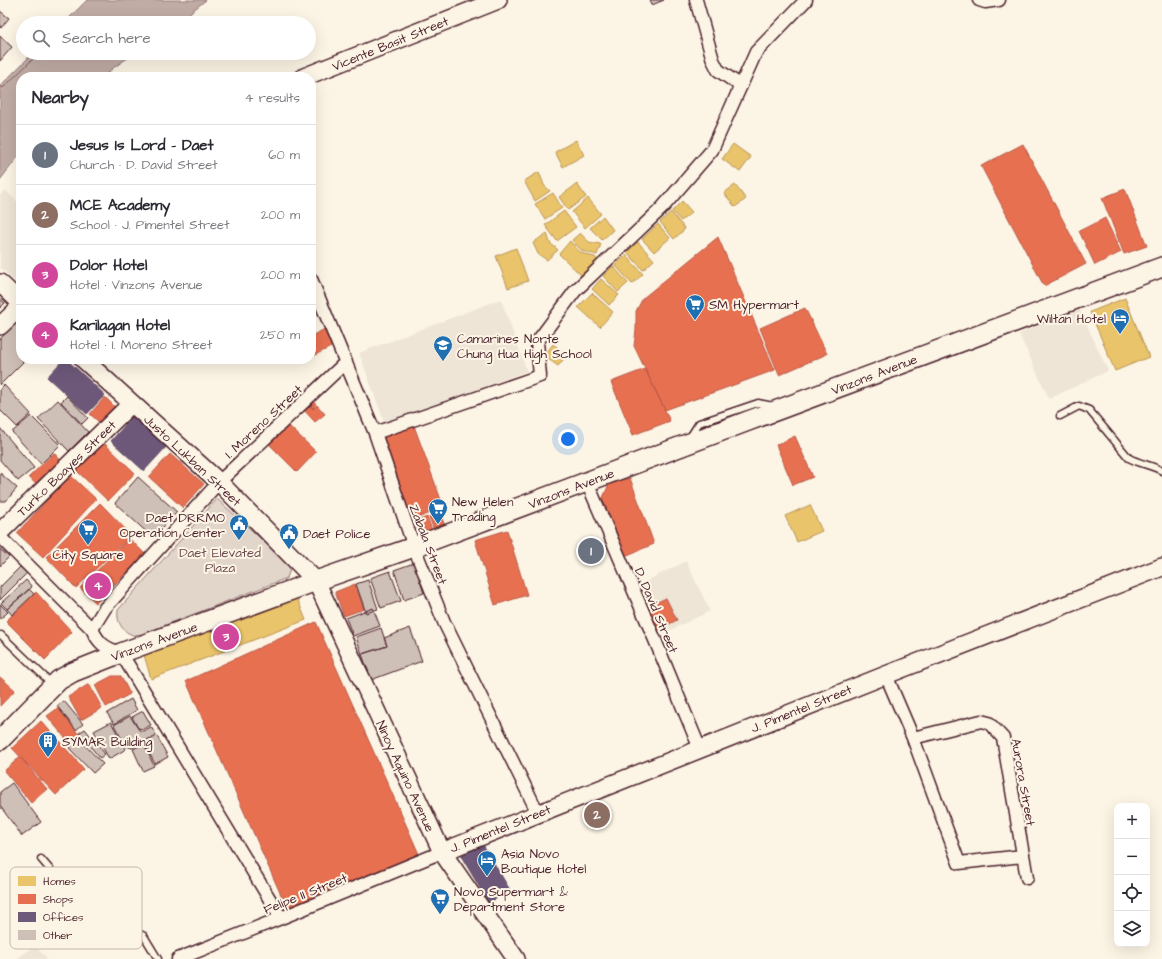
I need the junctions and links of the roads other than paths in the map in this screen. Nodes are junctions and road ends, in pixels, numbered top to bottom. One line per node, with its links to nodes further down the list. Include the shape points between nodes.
1 (696, 0): 7 (street, via 718,70)
2 (806, 0): 7 (street, via 756,52)
3 (979, 0): 4 (street)
4 (999, 0)
5 (492, 1): 6 (street, Vicente Basit Street)
6 (316, 72)
7 (741, 86): 18 (street, via 712,150 662,208 575,291 538,342 540,376)
8 (1162, 267): 21 (main road, Vinzons Avenue)
9 (0, 283): 11 (street)
10 (316, 291): 14 (street, Zabala Street)
11 (16, 297)
12 (16, 311): 13 (street)
13 (0, 326)
14 (346, 362): 18 (street, Zabala Street); 20 (street, I. Moreno Street)
15 (88, 364): 16 (street, Justo Lukban Street)
16 (131, 404): 20 (street, Justo Lukban Street); 22 (street, Turko Boayes Street)
17 (1060, 416): 19 (lane, via 1079,406 1089,410 1129,458)
18 (375, 433): 24 (street, Zabala Street)
19 (1162, 472)
20 (219, 482): 26 (street, Justo Lukban Street); 27 (street, I. Moreno Street, via 105,608)
21 (587, 482): 24 (main road, Vinzons Avenue); 34 (street, D. David Street)
22 (0, 532)
23 (0, 537): 27 (street)
24 (414, 548): 26 (main road, Vinzons Avenue); 35 (street, Zabala Street, via 444,622)
25 (1162, 567): 30 (street, J. Pimentel Street)
26 (316, 581): 29 (main road, Vinzons Avenue); 36 (street, Ninoy Aquino Avenue)
27 (92, 628): 29 (street, via 102,645)
28 (1, 636): 31 (lane)
29 (121, 653): 31 (main road, Vinzons Avenue, via 73,672); 41 (street)
30 (886, 675): 32 (street); 34 (street, J. Pimentel Street)
31 (54, 685): 33 (main road, Vinzons Avenue)
32 (913, 738): 37 (street, via 959,863); 37 (street, Aurora Street, via 981,721 996,728 1003,738)
33 (0, 740)
34 (700, 749): 35 (street, J. Pimentel Street)
35 (538, 813): 36 (street, J. Pimentel Street)
36 (442, 852): 41 (street, Felipe II Street); 45 (street, Ninoy Aquino Avenue)
37 (1023, 856): 40 (street, Aurora Street)
38 (42, 859): 39 (lane)
39 (49, 867)
40 (1027, 878)
41 (281, 918): 44 (street, Felipe II Street)
42 (142, 935): 43 (lane)
43 (158, 959)
44 (178, 959)
45 (516, 959)

